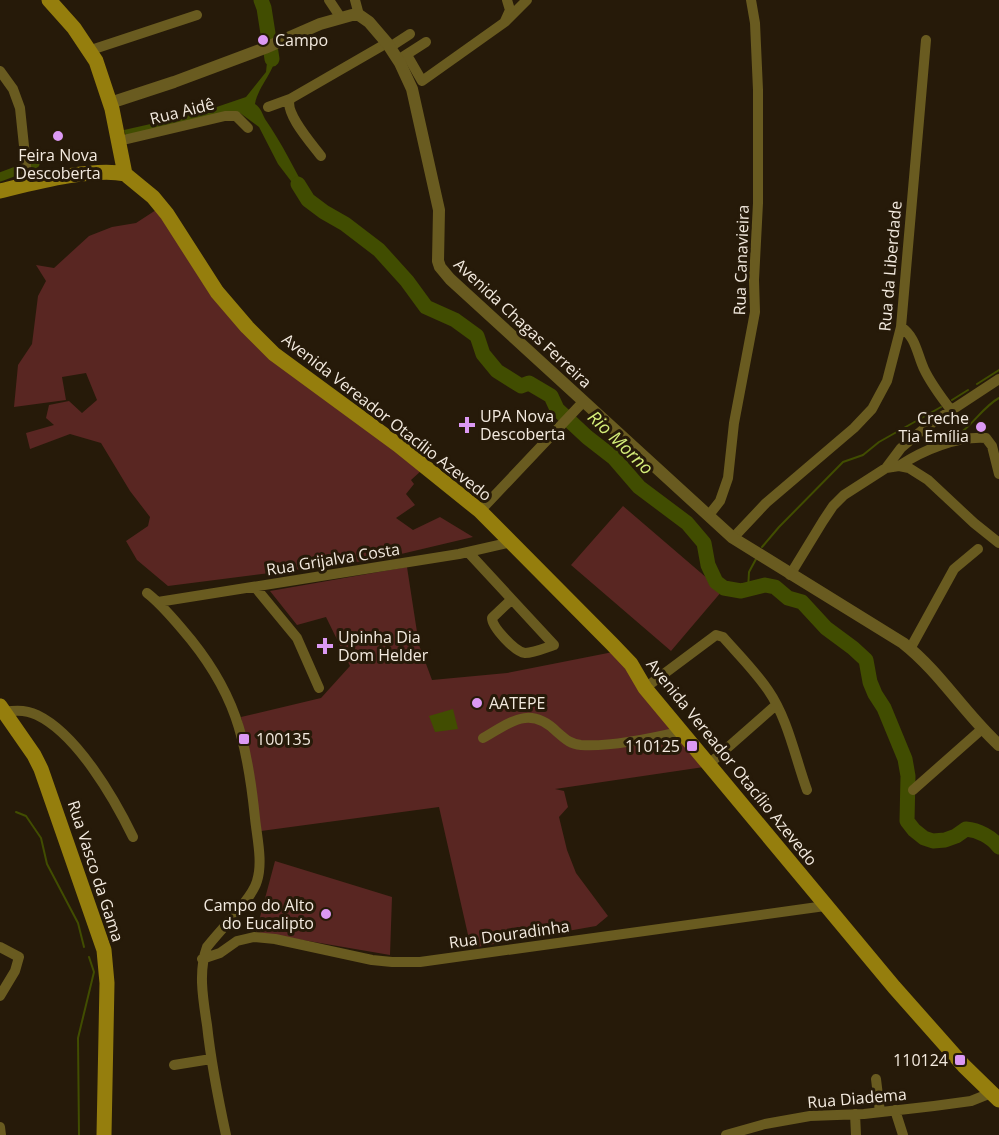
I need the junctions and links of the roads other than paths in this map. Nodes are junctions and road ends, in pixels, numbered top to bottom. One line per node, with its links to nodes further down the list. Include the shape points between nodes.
1 (49, 0): 15 (main road)
2 (329, 0): 9 (street)
3 (355, 0): 8 (street)
4 (507, 0): 10 (street, via 510,10)
5 (526, 0): 10 (street)
6 (751, 0): 36 (street, Rua Canavieira, via 758,90 755,312 728,478 720,501)
7 (196, 15): 15 (street)
8 (359, 15): 9 (street); 14 (street, Avenida Chagas Ferreira)
9 (341, 18): 20 (street, via 165,86)
10 (505, 22): 16 (street, via 422,81)
11 (410, 34): 14 (street)
12 (926, 40): 28 (street, Rua da Liberdade)
13 (426, 42): 16 (street)
14 (388, 45): 16 (street, Avenida Chagas Ferreira); 19 (street)
15 (91, 50): 20 (main road)
16 (403, 58): 30 (street, Avenida Chagas Ferreira, via 439,210 440,267)
17 (0, 70): 18 (street)
18 (4, 82): 26 (street, via 16,94 20,108)
19 (290, 99): 21 (street); 24 (street, via 292,115)
20 (110, 103): 23 (main road)
21 (268, 107)
22 (248, 128): 23 (street, Rua Aidê, via 236,116 225,116)
23 (119, 141): 25 (main road)
24 (321, 156)
25 (125, 174): 26 (main road, via 96,172); 35 (main road, Avenida Vereador Otacílio Azevedo, via 153,197 217,292 274,354)
26 (28, 184): 27 (main road)
27 (0, 191)
28 (901, 327): 31 (street, via 909,332 925,370); 37 (street, Rua da Liberdade, via 886,381 872,409 766,503)
29 (999, 380): 31 (street)
30 (581, 405): 35 (street); 36 (street, Avenida Chagas Ferreira)
31 (951, 410): 33 (street, via 901,448)
32 (899, 466): 33 (street); 34 (street, via 929,450 986,438); 39 (street, via 928,480)
33 (886, 468): 42 (street, via 833,506)
34 (999, 474)
35 (480, 511): 38 (main road, Avenida Vereador Otacílio Azevedo)
36 (709, 515): 37 (street, Avenida Chagas Ferreira)
37 (733, 538): 42 (street, Avenida Chagas Ferreira)
38 (512, 542): 41 (street, Rua Grijalva Costa); 49 (main road, Avenida Vereador Otacílio Azevedo, via 631,664)
39 (999, 543)
40 (978, 549): 47 (street, via 954,569)
41 (468, 552): 43 (street, Rua Grijalva Costa); 45 (street)
42 (790, 575): 47 (street, Avenida Chagas Ferreira)
43 (255, 587): 46 (street, Rua Grijalva Costa); 48 (street, via 297,638)
44 (147, 593): 46 (street)
45 (511, 600): 45 (street, via 518,607 554,645 524,653 494,627 492,618)
46 (158, 602): 62 (street, via 203,653 223,688 238,723 251,783 260,870 256,885 207,947)
47 (910, 649): 52 (street, Avenida Chagas Ferreira, via 937,674)
48 (320, 688)
49 (645, 688): 50 (street, via 716,635 723,637); 53 (main road, Avenida Vereador Otacílio Azevedo)
50 (776, 705): 56 (street); 57 (street)
51 (2, 709): 59 (street, via 36,715 59,731 104,785); 74 (main road, Rua Vasco da Gama, via 41,769 103,944)
52 (981, 730): 55 (street, Avenida Chagas Ferreira); 58 (street)
53 (682, 731): 54 (street, via 582,745 565,740 545,722 522,717); 56 (main road, Avenida Vereador Otacílio Azevedo)
54 (483, 738)
55 (999, 745)
56 (709, 764): 60 (main road, Avenida Vereador Otacílio Azevedo)
57 (807, 789)
58 (914, 790)
59 (133, 837)
60 (825, 906): 62 (street, Rua Douradinha, via 420,962 372,960 254,937); 67 (main road, Avenida Vereador Otacílio Azevedo, via 964,1066)
61 (0, 947): 63 (street, via 19,957)
62 (202, 959): 64 (street)
63 (0, 996)
64 (211, 1059): 65 (street); 75 (street)
65 (174, 1065)
66 (876, 1079): 69 (street)
67 (995, 1096): 68 (street, Rua Diadema)
68 (895, 1110): 69 (street, Rua Diadema); 78 (street)
69 (880, 1112): 70 (street, Rua Diadema)
70 (855, 1114): 72 (street, Rua Diadema, via 810,1116); 77 (street)
71 (0, 1127): 73 (street)
72 (766, 1130): 76 (street, Rua Diadema)
73 (1, 1135)
74 (104, 1135)
75 (226, 1135)
76 (726, 1135)
77 (856, 1135)
78 (903, 1135)

